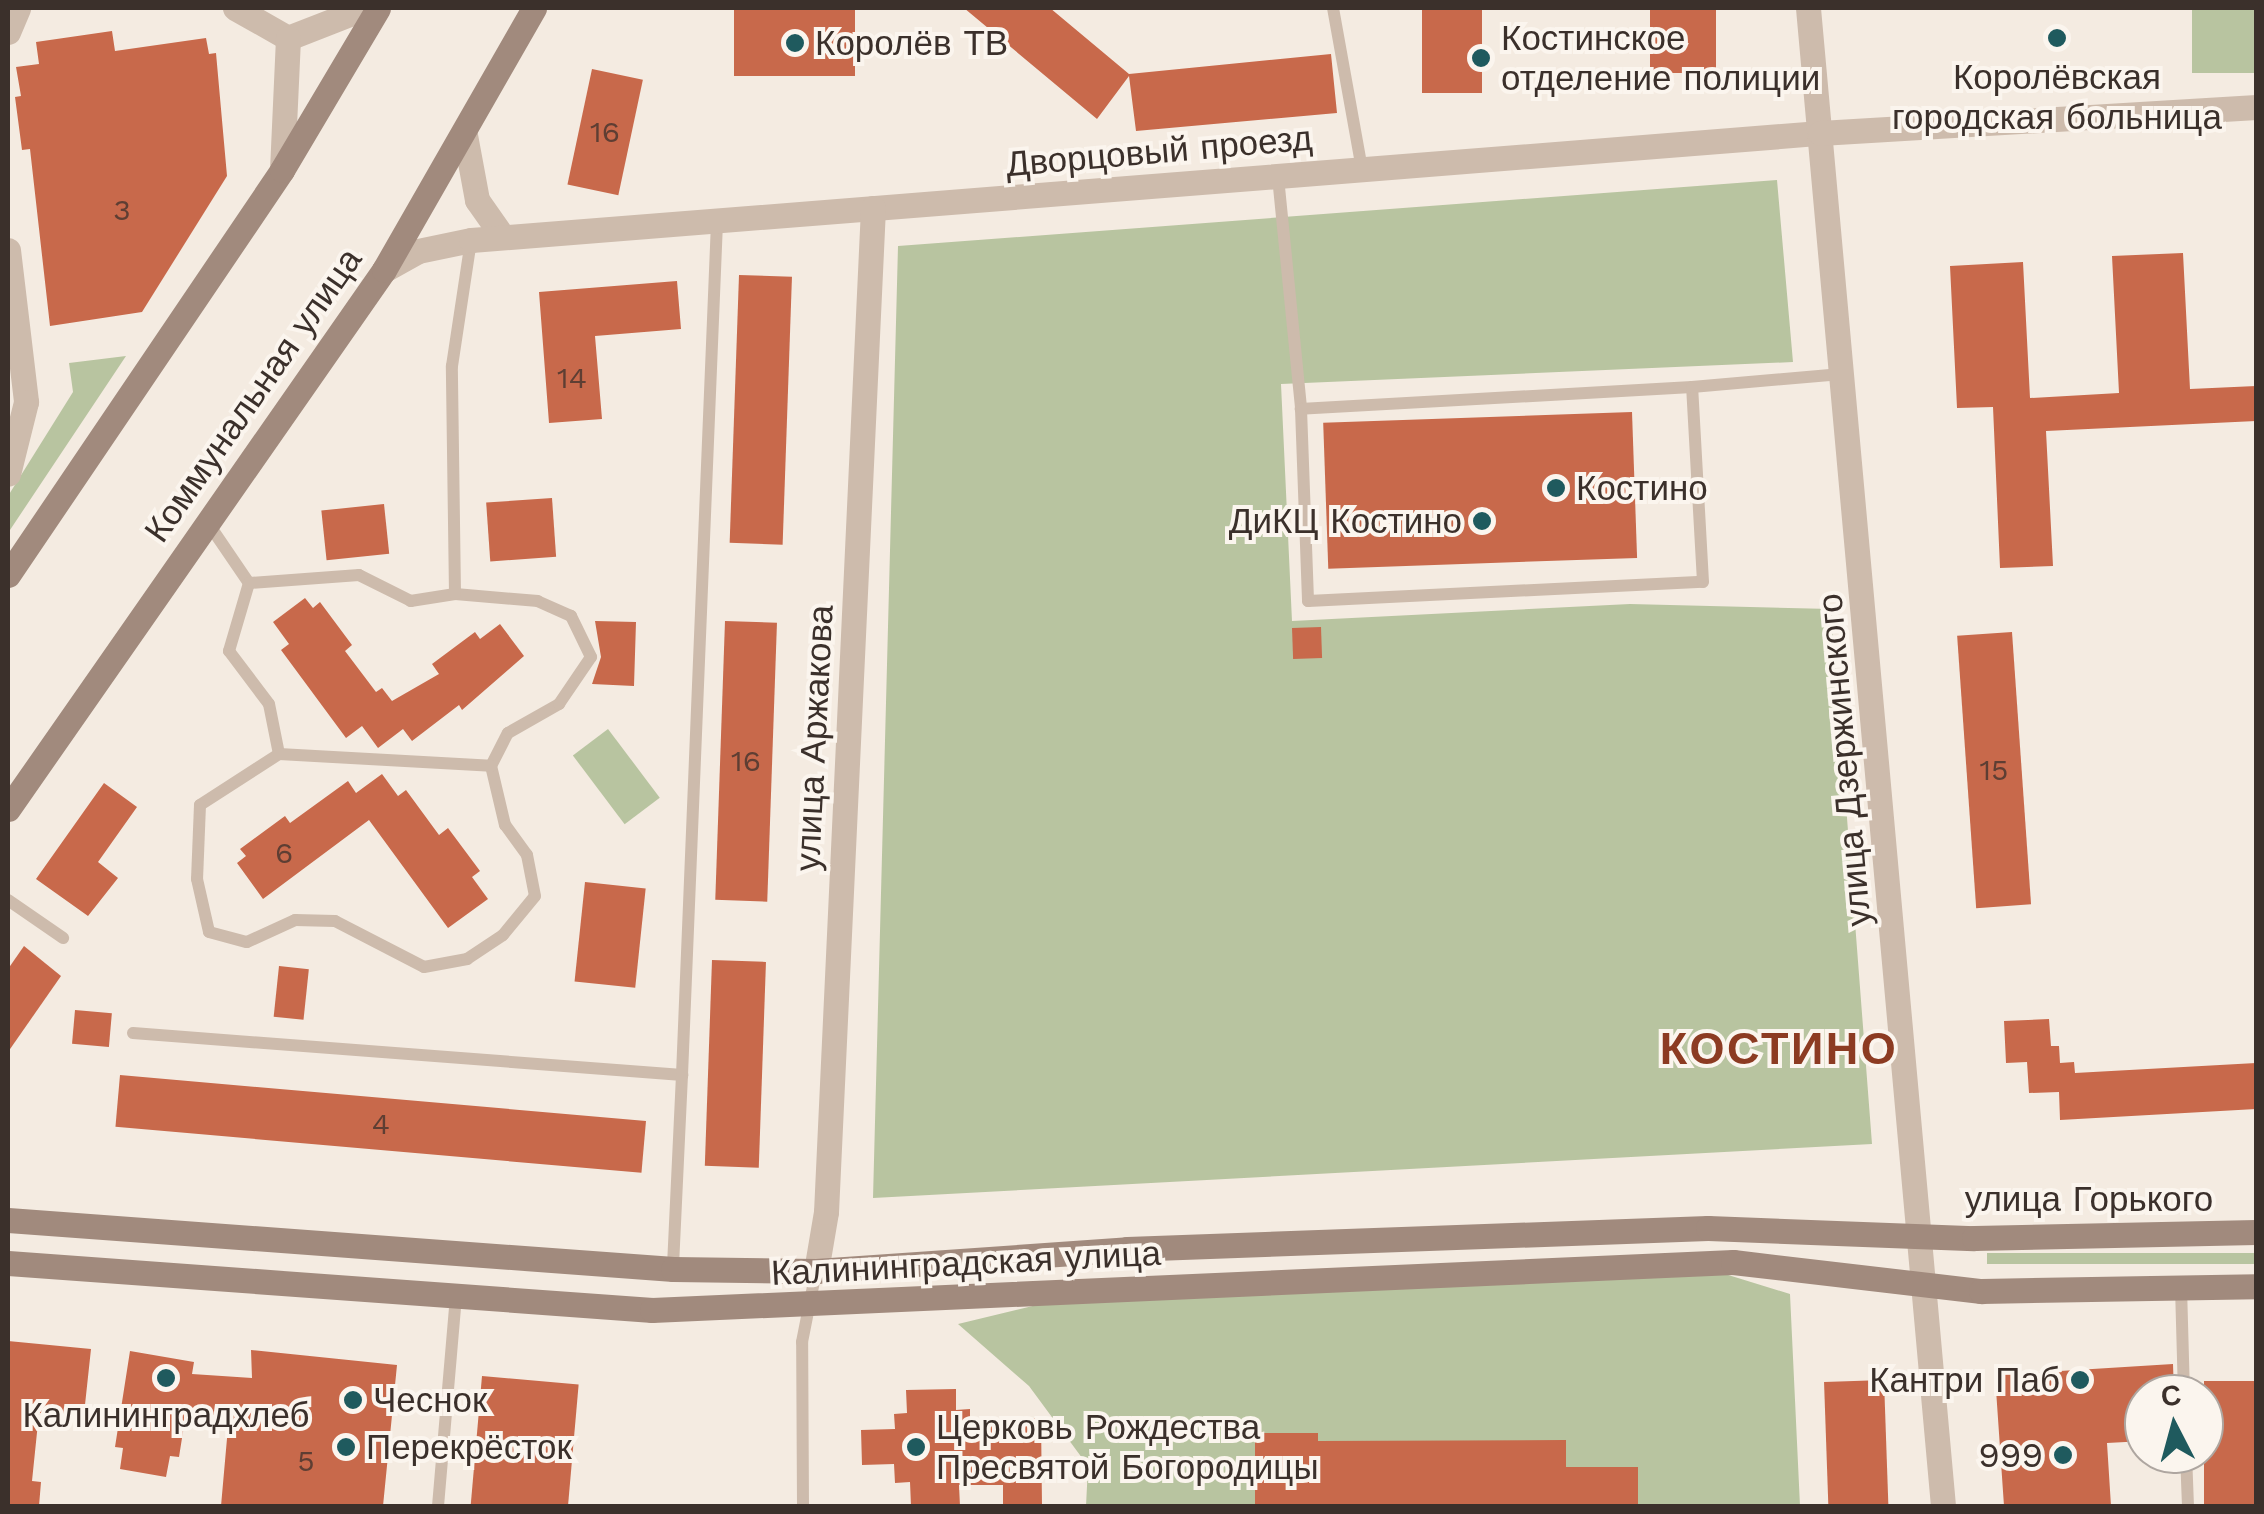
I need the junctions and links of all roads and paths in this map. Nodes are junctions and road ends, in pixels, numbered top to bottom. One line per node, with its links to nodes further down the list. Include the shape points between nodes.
1 (18, 8): 8 (street)
2 (235, 8): 9 (street)
3 (365, 8): 9 (street)
4 (378, 8): 13 (main road)
5 (534, 8): 12 (main road, Коммунальная улица)
6 (1334, 8): 14 (lane)
7 (1808, 8): 11 (street, улица Дзержинского)
8 (8, 32)
9 (288, 38): 13 (street)
10 (2256, 107): 11 (street, Дворцовый проезд)
11 (1820, 133): 14 (street, Дворцовый проезд); 23 (street, улица Дзержинского)
12 (464, 135): 18 (street, via 476,200); 21 (main road, Коммунальная улица)
13 (282, 170): 28 (main road)
14 (1362, 170): 15 (street, Дворцовый проезд)
15 (1278, 176): 16 (street, Дворцовый проезд); 25 (lane)
16 (873, 208): 17 (street, Дворцовый проезд); 43 (street, улица Аржакова, via 826,1212)
17 (717, 221): 18 (street, Дворцовый проезд); 37 (lane)
18 (503, 238): 19 (street, Дворцовый проезд)
19 (471, 240): 21 (street, Дворцовый проезд, via 418,251); 30 (lane, via 452,366)
20 (8, 250): 22 (street)
21 (384, 270): 27 (main road, Коммунальная улица)
22 (9, 277): 26 (street, via 26,402)
23 (1844, 374): 24 (lane); 39 (street, улица Дзержинского)
24 (1692, 387): 25 (lane); 25 (lane, via 1703,582 1308,601)
25 (1300, 409)
26 (8, 472)
27 (206, 521): 29 (lane); 33 (main road, Коммунальная улица)
28 (8, 575)
29 (249, 583): 30 (lane, via 358,575 411,601); 31 (lane, via 229,651 269,704)
30 (455, 594): 32 (lane, via 538,601 571,616 590,656 559,704 508,734)
31 (279, 754): 32 (lane); 32 (lane, via 200,805 196,879 209,932 247,942 295,920 335,921 424,967 467,959 504,935 535,896 528,855 505,825)
32 (490, 766)
33 (8, 809)
34 (8, 900): 35 (lane)
35 (64, 938)
36 (132, 1033): 37 (lane)
37 (682, 1075): 42 (lane)
38 (8, 1220): 42 (main road, Калининградская улица)
39 (1921, 1232): 40 (main road, улица Горького, via 1974,1238); 43 (main road, Калининградская улица, via 1688,1229 1127,1249); 44 (street, улица Дзержинского)
40 (2256, 1232)
41 (8, 1263): 47 (main road, Калининградская улица)
42 (673, 1269): 43 (main road, Калининградская улица)
43 (816, 1270): 48 (lane)
44 (1927, 1286): 46 (main road); 48 (main road, Калининградская улица, via 1733,1262); 53 (street, улица Дзержинского)
45 (2256, 1286): 46 (main road)
46 (2182, 1288): 49 (lane)
47 (456, 1297): 48 (main road, Калининградская улица, via 652,1310); 51 (lane)
48 (810, 1306): 52 (lane, via 802,1342)
49 (2184, 1374)
50 (2187, 1474): 54 (lane)
51 (438, 1506)
52 (802, 1506)
53 (1943, 1506)
54 (2188, 1506)

